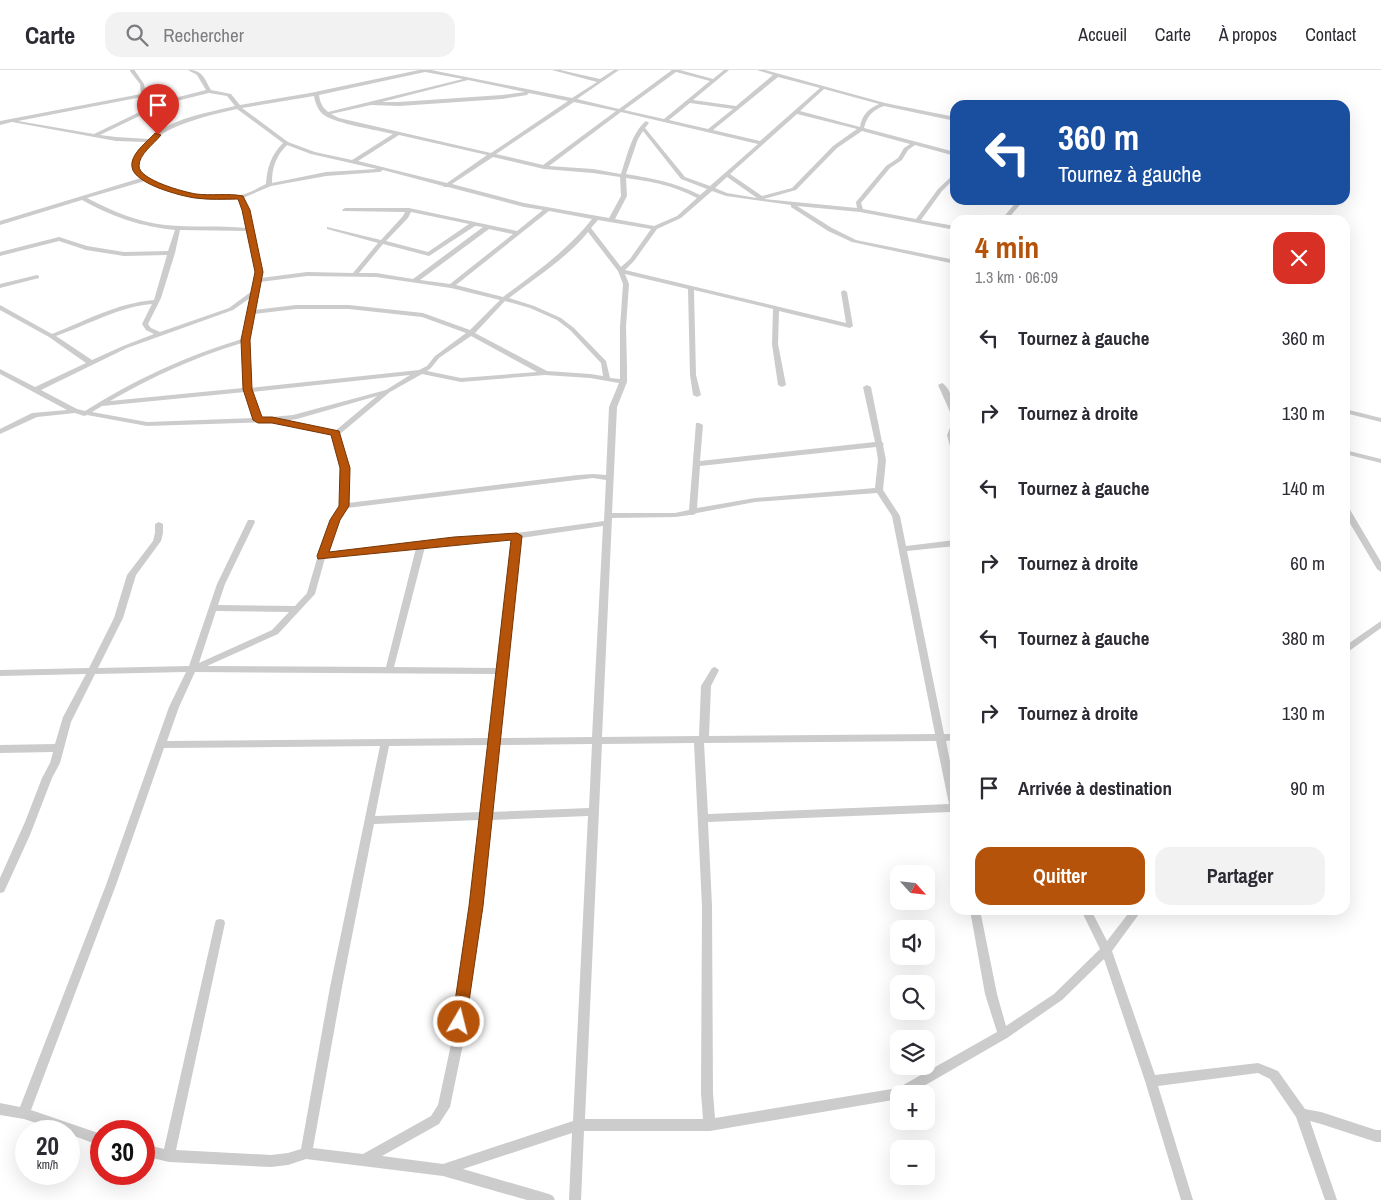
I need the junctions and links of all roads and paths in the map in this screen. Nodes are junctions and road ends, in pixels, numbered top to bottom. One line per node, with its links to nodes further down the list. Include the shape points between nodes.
1 (133, 70): 17 (street, via 142,84)
2 (190, 70): 14 (street, via 199,74)
3 (424, 70): 10 (street); 16 (street)
4 (554, 70): 11 (street)
5 (617, 70): 11 (street)
6 (675, 70): 12 (street); 25 (street)
7 (727, 70): 12 (street)
8 (759, 70): 9 (street)
9 (777, 75): 13 (street); 24 (street)
10 (470, 79): 15 (street); 21 (street)
11 (600, 81): 18 (street)
12 (714, 81): 19 (street)
13 (823, 88): 22 (street); 26 (street)
14 (209, 91): 20 (street); 23 (street, via 229,95)
15 (529, 92): 18 (street); 21 (street, via 502,98)
16 (316, 94): 23 (street); 27 (street, via 316,103)
17 (144, 95): 20 (street); 30 (street)
18 (572, 100): 25 (street); 43 (street)
19 (689, 101): 24 (street); 31 (street)
20 (162, 103): 37 (street)
21 (370, 103): 27 (street)
22 (884, 104): 29 (street); 34 (street, via 866,114)
23 (237, 106): 38 (street, via 178,124); 39 (street)
24 (736, 108): 35 (street)
25 (618, 110): 28 (street); 45 (street)
26 (796, 112): 34 (street); 40 (street)
27 (325, 114): 36 (street)
28 (652, 118): 31 (street); 33 (street)
29 (950, 118)
30 (10, 121): 32 (street); 37 (street)
31 (665, 121): 35 (street)
32 (1, 122)
33 (642, 127): 48 (street); 53 (street, via 683,178)
34 (862, 128): 41 (street); 57 (street, via 835,147 794,189)
35 (709, 131): 40 (street)
36 (398, 133): 43 (street); 44 (street)
37 (95, 135): 38 (street)
38 (151, 141): 49 (street, via 136,161 135,169)
39 (286, 143): 44 (street, via 313,153); 51 (street, via 273,157)
40 (761, 143): 47 (street)
41 (916, 143): 42 (street); 63 (street, via 888,167 858,203)
42 (950, 153)
43 (490, 155): 45 (street); 52 (street)
44 (354, 161): 46 (street)
45 (544, 168): 48 (street, via 579,169)
46 (387, 169): 51 (street, via 326,174); 52 (street)
47 (726, 175): 53 (street); 57 (street)
48 (623, 176): 55 (street, via 660,181); 66 (street, via 624,196)
49 (145, 179): 54 (street, via 196,196); 56 (street)
50 (950, 180): 67 (street)
51 (269, 185): 54 (street)
52 (446, 186): 60 (street)
53 (711, 189): 55 (street); 57 (street)
54 (240, 197): 76 (street)
55 (700, 198): 75 (street, via 678,217)
56 (84, 199): 68 (street); 72 (street, via 123,218)
57 (759, 199): 58 (street)
58 (790, 204): 63 (street); 81 (street, via 838,235 854,241)
59 (1017, 205): 64 (street)
60 (548, 209): 65 (street); 77 (street)
61 (345, 210): 62 (street)
62 (409, 210): 69 (street); 78 (street)
63 (860, 210): 67 (street)
64 (1008, 215)
65 (596, 217): 66 (street); 74 (street)
66 (612, 219): 75 (street)
67 (918, 220): 71 (street)
68 (0, 222)
69 (475, 223): 70 (street); 78 (street, via 430,254)
70 (489, 226): 77 (street); 86 (street)
71 (950, 227)
72 (178, 228): 76 (street); 79 (street)
73 (329, 228): 78 (street)
74 (588, 228): 82 (street); 92 (street, via 560,256)
75 (655, 228): 82 (street)
76 (251, 230): 85 (street)
77 (519, 232): 88 (street)
78 (382, 242): 83 (street)
79 (172, 253): 80 (street, via 124,254 86,248 59,239); 93 (street)
80 (0, 254)
81 (950, 261)
82 (621, 271): 89 (street); 106 (street, via 626,284)
83 (355, 274): 85 (street, via 307,274); 86 (street)
84 (37, 277): 87 (street)
85 (259, 280): 90 (street)
86 (415, 280): 88 (street)
87 (0, 286)
88 (451, 286): 92 (street)
89 (691, 289): 95 (street); 113 (street, via 693,375)
90 (257, 290): 96 (street); 98 (street, via 225,312)
91 (844, 292): 95 (street, via 850,326)
92 (504, 299): 97 (street); 105 (street, via 559,319 604,362)
93 (156, 302): 98 (street, via 145,324); 99 (street, via 118,310)
94 (0, 308): 99 (street)
95 (776, 309): 107 (street, via 775,344)
96 (252, 312): 97 (street, via 322,306 374,309 423,316); 100 (street)
97 (471, 333): 103 (street); 104 (street)
98 (159, 334): 101 (street)
99 (51, 336): 101 (street)
100 (246, 340): 110 (street); 115 (street, via 214,348 155,373)
101 (91, 362): 111 (street)
102 (0, 371): 111 (street)
103 (421, 372): 104 (street, via 460,380); 110 (street); 112 (street)
104 (545, 373): 105 (street)
105 (608, 379): 106 (street)
106 (623, 382): 129 (street, via 613,407)
107 (782, 385)
108 (942, 385): 114 (street)
109 (867, 387): 125 (street)
110 (247, 389): 115 (street); 119 (street)
111 (34, 390): 116 (street)
112 (388, 391): 120 (street); 124 (street)
113 (697, 395)
114 (950, 403)
115 (100, 404): 118 (street)
116 (75, 411): 118 (street); 123 (street, via 35,415)
117 (1350, 412): 121 (street)
118 (84, 414): 119 (street, via 147,424)
119 (258, 420): 120 (street)
120 (272, 420): 124 (street)
121 (1381, 420)
122 (699, 425): 128 (street)
123 (0, 432)
124 (336, 433): 131 (street, via 345,468)
125 (880, 444): 128 (street); 130 (street)
126 (1350, 453): 127 (street)
127 (1381, 461)
128 (696, 464): 132 (street)
129 (609, 478): 131 (street, via 578,477); 134 (street)
130 (879, 490): 132 (street, via 755,500); 140 (street, via 896,516)
131 (344, 506): 141 (street, via 335,520)
132 (693, 513): 134 (street)
133 (1350, 516): 142 (street)
134 (608, 520): 137 (street); 156 (street)
135 (251, 522): 143 (street)
136 (159, 524): 151 (street, via 158,541 130,578 122,611)
137 (517, 536): 139 (street); 150 (street)
138 (950, 544): 140 (street)
139 (421, 545): 141 (street); 149 (street)
140 (902, 549): 153 (street)
141 (322, 556): 144 (street, via 311,594)
142 (1381, 568)
143 (213, 608): 144 (street); 147 (street)
144 (296, 609): 147 (street, via 275,632)
145 (1381, 624): 146 (street)
146 (1350, 647)
147 (192, 669): 149 (street); 151 (street); 159 (street)
148 (715, 670): 155 (street, via 706,686)
149 (389, 671): 150 (street)
150 (502, 671): 157 (street)
151 (94, 672): 152 (street); 161 (street, via 80,691)
152 (0, 673)
153 (940, 737): 154 (street); 155 (street); 162 (street)
154 (950, 737)
155 (701, 740): 156 (street); 166 (street)
156 (597, 741): 157 (street); 164 (street)
157 (494, 742): 158 (street); 165 (street)
158 (385, 743): 159 (street); 167 (street)
159 (161, 745): 177 (street)
160 (0, 748): 161 (street)
161 (57, 748): 168 (street, via 57,758 38,807)
162 (950, 786)
163 (950, 810): 166 (street)
164 (594, 812): 165 (street); 179 (street)
165 (486, 816): 167 (street); 186 (street, via 456,1049 444,1107 435,1120)
166 (703, 818): 180 (street)
167 (369, 820): 184 (street)
168 (0, 889)
169 (976, 915): 174 (street)
170 (1088, 915): 173 (street)
171 (1133, 915): 173 (street)
172 (220, 923): 185 (street)
173 (1106, 950): 174 (street, via 1058,997); 175 (street)
174 (1003, 1034): 180 (street, via 900,1093)
175 (1151, 1081): 178 (street, via 1258,1068 1274,1075); 190 (street)
176 (0, 1109): 177 (street)
177 (24, 1113): 181 (street)
178 (1301, 1114): 182 (street); 191 (street)
179 (579, 1125): 180 (street); 187 (street); 189 (street)
180 (710, 1125)
181 (90, 1136)
182 (1381, 1136)
183 (155, 1153): 185 (street)
184 (306, 1153): 185 (street, via 271,1161); 186 (street)
185 (169, 1156)
186 (364, 1160): 187 (street)
187 (443, 1170): 188 (street)
188 (549, 1200)
189 (575, 1200)
190 (1187, 1200)
191 (1331, 1200)

